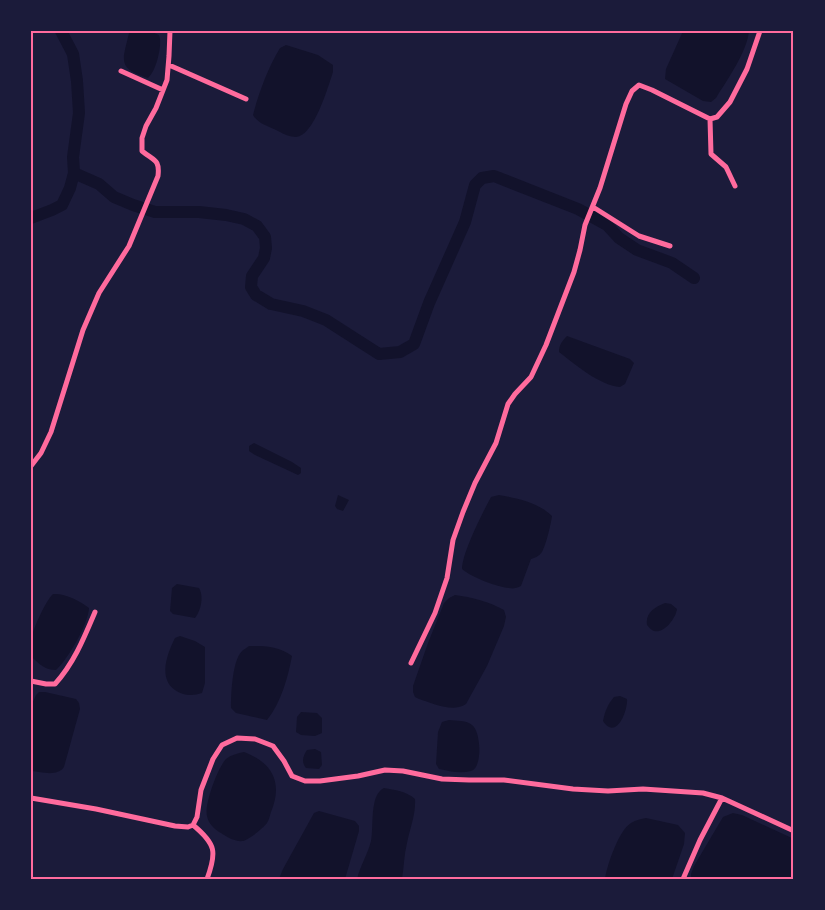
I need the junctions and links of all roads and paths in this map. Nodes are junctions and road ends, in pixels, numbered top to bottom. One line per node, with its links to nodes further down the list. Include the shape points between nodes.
1 (170, 31): 3 (street)
2 (760, 31): 7 (street, via 747,69 730,102 717,117)
3 (169, 65): 5 (street); 6 (street)
4 (121, 72): 5 (street)
5 (164, 90): 11 (street, via 142,138 142,151 159,166 158,176 129,246 99,293 83,330 51,432)
6 (246, 99)
7 (710, 119): 8 (street, via 712,154 726,167); 9 (street, via 639,85 632,90)
8 (735, 186)
9 (592, 208): 10 (street, via 639,236); 13 (street, via 574,272 546,345 531,377 508,404 496,443 475,483 453,540 448,578)
10 (670, 246)
11 (31, 466)
12 (95, 612): 14 (street, via 80,649 55,684)
13 (411, 663)
14 (31, 681)
15 (31, 798): 17 (street, via 175,826)
16 (722, 798): 17 (street, via 703,793 573,789 385,770 305,781 292,776 273,746 255,738 237,738 222,745 213,759); 18 (street); 20 (street)
17 (193, 825): 19 (street, via 202,832 213,850 213,862)
18 (794, 831)
19 (206, 879)
20 (683, 879)

